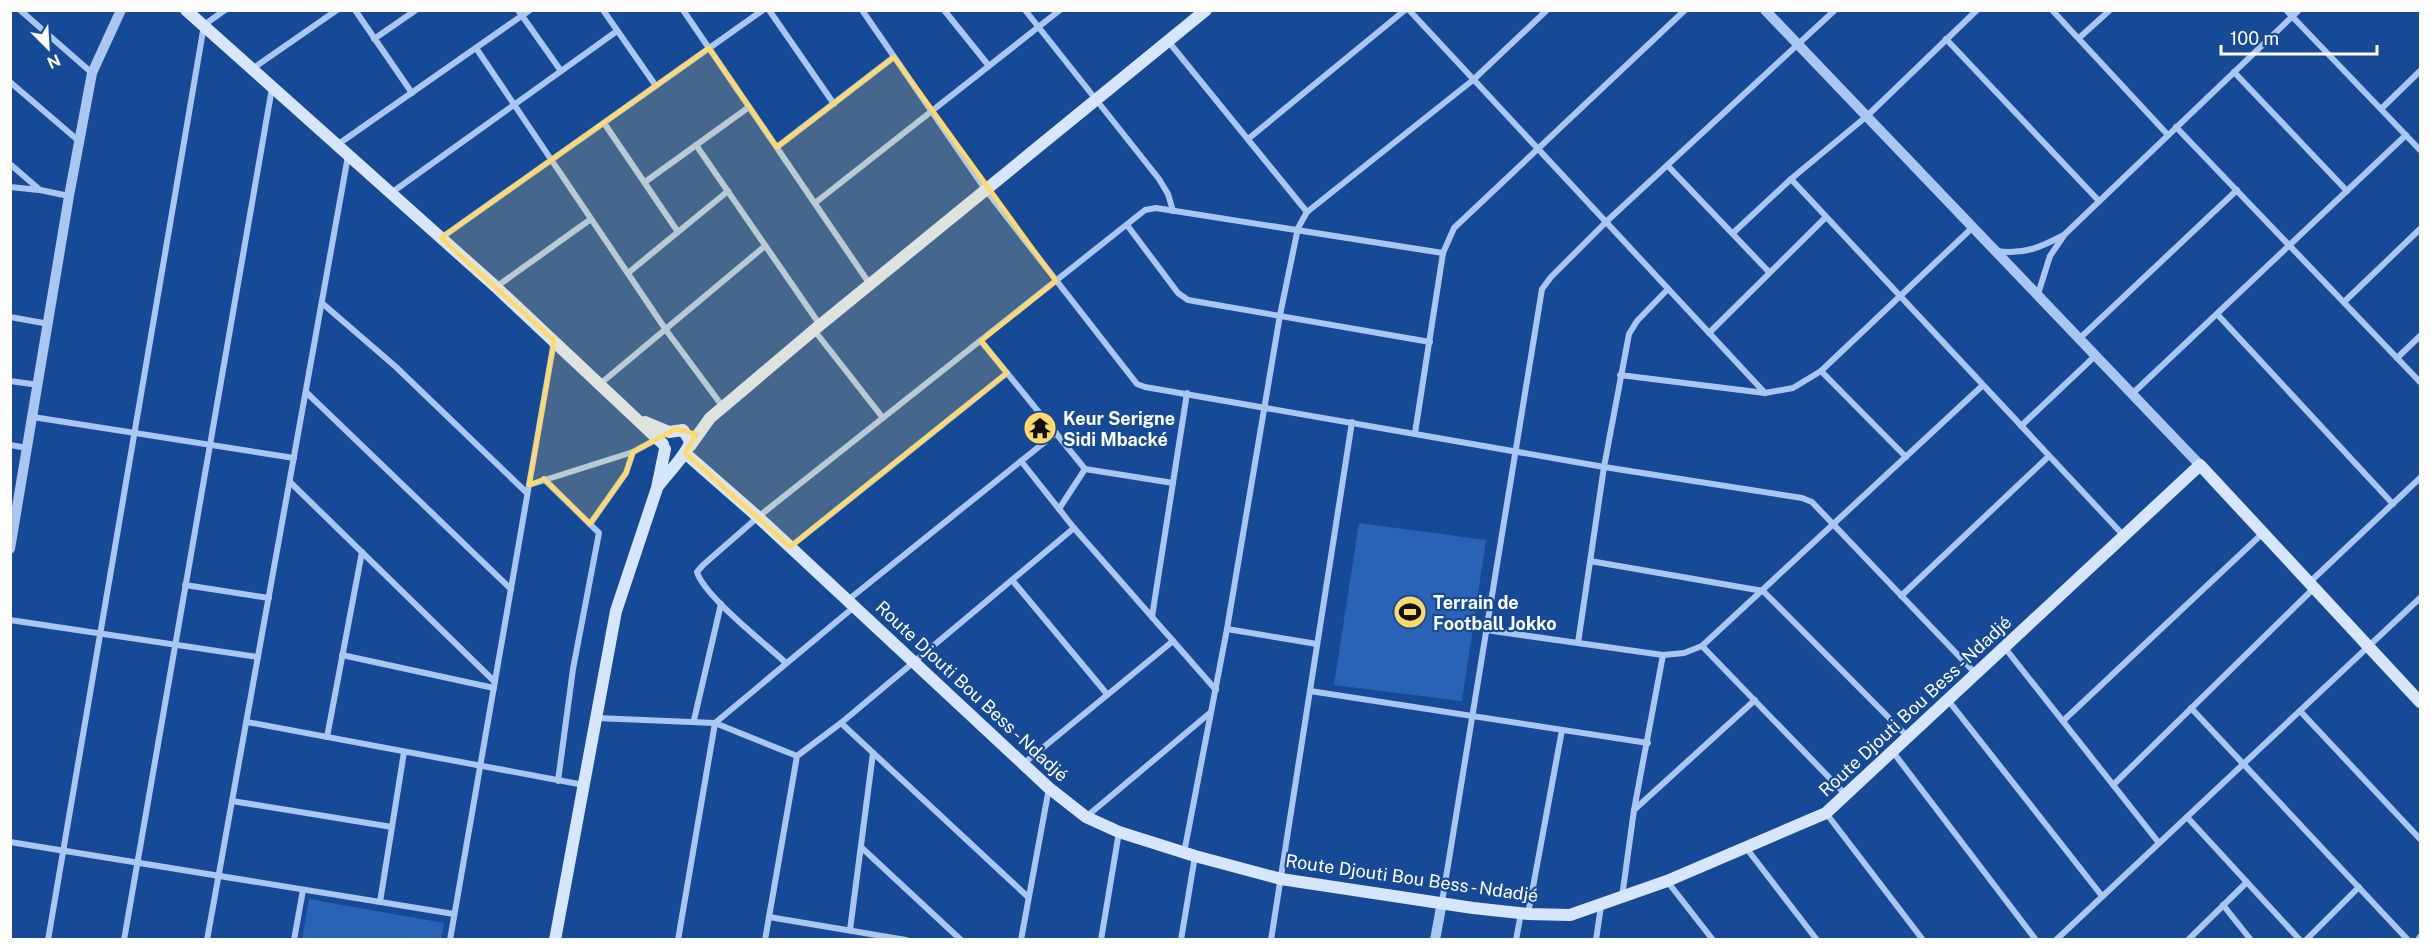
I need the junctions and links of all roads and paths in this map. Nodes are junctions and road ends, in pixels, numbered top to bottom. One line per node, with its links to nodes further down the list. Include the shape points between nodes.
1 (20, 10): 46 (street)
2 (121, 10): 46 (street)
3 (186, 10): 30 (main road)
4 (225, 10): 30 (street)
5 (337, 10): 42 (street)
6 (356, 10): 34 (street)
7 (416, 10): 34 (street)
8 (530, 10): 28 (street)
9 (603, 10): 32 (street)
10 (683, 10): 39 (street)
11 (763, 10): 39 (street)
12 (769, 10): 53 (street)
13 (862, 10): 40 (street)
14 (944, 10): 41 (street)
15 (1025, 10): 31 (street)
16 (1060, 10): 31 (street)
17 (1407, 10): 47 (street); 63 (street)
18 (1547, 10): 47 (street)
19 (1685, 10): 68 (street)
20 (1766, 10): 37 (street)
21 (1835, 10): 37 (street)
22 (1977, 10): 35 (street)
23 (2052, 10): 33 (street)
24 (2110, 10): 33 (street)
25 (2286, 10): 29 (street)
26 (2299, 10): 29 (street)
27 (1199, 12): 36 (main road)
28 (520, 13): 38 (street); 43 (street)
29 (2293, 17): 45 (street); 56 (street)
30 (204, 25): 42 (main road); 149 (street)
31 (1038, 27): 41 (street); 52 (street)
32 (617, 31): 43 (street); 49 (street)
33 (2079, 38): 61 (street)
34 (374, 39): 51 (street)
35 (1946, 39): 58 (street); 84 (street)
36 (1168, 40): 52 (main road); 63 (street)
37 (1798, 45): 58 (street); 73 (street)
38 (476, 48): 51 (street); 54 (street)
39 (709, 48): 49 (street); 55 (street)
40 (894, 57): 53 (street); 57 (street)
41 (989, 66): 57 (street)
42 (252, 69): 50 (main road)
43 (561, 71): 54 (street)
44 (2421, 71): 56 (street)
45 (2234, 72): 60 (street); 81 (street)
46 (92, 73): 64 (street)
47 (1473, 80): 68 (street); 87 (street)
48 (10, 82): 64 (street)
49 (656, 86): 59 (street)
50 (272, 87): 66 (main road); 154 (street)
51 (412, 93): 66 (street)
52 (1095, 99): 77 (main road); 86 (street, via 1164,187)
53 (834, 104): 67 (street)
54 (514, 105): 71 (street); 82 (street)
55 (749, 107): 65 (street); 67 (street)
56 (2381, 109): 62 (street)
57 (932, 111): 77 (street); 85 (street)
58 (1868, 116): 74 (street); 92 (street)
59 (604, 123): 71 (street); 75 (street)
60 (2176, 127): 61 (street); 79 (street)
61 (2168, 135): 84 (street)
62 (2406, 135): 69 (street); 81 (street)
63 (1248, 139): 87 (street)
64 (80, 142): 83 (street)
65 (696, 145): 75 (street); 80 (street)
66 (337, 146): 70 (main road)
67 (777, 147): 85 (street)
68 (1536, 149): 90 (street); 102 (street, via 1461,219)
69 (2421, 150)
70 (348, 156): 82 (main road); 112 (street)
71 (552, 160): 89 (street); 98 (street)
72 (10, 164): 78 (street)
73 (1668, 166): 90 (street); 96 (street)
74 (1791, 180): 88 (street); 96 (street)
75 (645, 183): 95 (street)
76 (10, 187): 78 (street)
77 (985, 189): 105 (street); 106 (main road)
78 (40, 190): 83 (street)
79 (2237, 190): 99 (street); 121 (street)
80 (728, 191): 95 (street); 100 (street)
81 (2347, 191): 99 (street)
82 (391, 194): 98 (main road)
83 (69, 196): 116 (street)
84 (2099, 201): 97 (street)
85 (815, 203): 106 (street)
86 (1173, 211): 91 (street, via 1150,208); 93 (street)
87 (1307, 212): 93 (street)
88 (1826, 217): 103 (street); 110 (street)
89 (591, 219): 104 (street); 107 (street)
90 (1607, 221): 108 (street); 156 (street, via 1542,289)
91 (1127, 225): 105 (street); 114 (street, via 1178,293 1188,300)
92 (1972, 227): 101 (street); 110 (street)
93 (1298, 228): 102 (street); 114 (street)
94 (2421, 229): 111 (street)
95 (678, 232): 104 (street)
96 (1734, 233): 103 (street)
97 (2065, 234): 101 (street, via 2038,249); 109 (street, via 2050,256)
98 (441, 238): 107 (main road)
99 (2289, 245): 111 (street); 113 (street)
100 (765, 246): 117 (street); 118 (street)
101 (1995, 250): 109 (street)
102 (1443, 253): 124 (street)
103 (1769, 272): 119 (street)
104 (628, 273): 118 (street)
105 (1056, 281): 123 (street); 136 (street, via 1137,384)
106 (869, 283): 117 (main road)
107 (496, 287): 122 (main road)
108 (1668, 290): 119 (street); 129 (street, via 1632,327)
109 (2038, 294): 121 (street)
110 (1900, 296): 127 (street); 134 (street)
111 (2344, 302): 126 (street)
112 (322, 303): 135 (street); 172 (street)
113 (2217, 314): 138 (street); 173 (street)
114 (1280, 315): 124 (street); 140 (street)
115 (10, 317): 116 (street)
116 (49, 324): 132 (street)
117 (817, 327): 139 (main road); 144 (street)
118 (666, 330): 133 (street); 139 (street)
119 (1708, 333): 137 (street)
120 (2421, 336): 126 (street)
121 (2079, 339): 125 (street)
122 (554, 341): 133 (main road); 170 (street)
123 (981, 341): 128 (street); 144 (street)
124 (1430, 342): 151 (street)
125 (2096, 356): 138 (street); 146 (street)
126 (2397, 358): 131 (street)
127 (1821, 371): 137 (street, via 1793,388); 160 (street)
128 (1008, 373): 150 (street); 182 (street)
129 (1620, 375): 137 (street); 164 (street)
130 (10, 381): 132 (street)
131 (2421, 382)
132 (39, 385): 142 (street)
133 (599, 386): 141 (main road)
134 (1982, 386): 146 (street); 160 (street)
135 (306, 392): 161 (street); 189 (street)
136 (1187, 393): 140 (street); 169 (street)
137 (1765, 393)
138 (2132, 394): 163 (street)
139 (723, 407): 143 (main road)
140 (1265, 407): 145 (street); 198 (street)
141 (634, 416): 148 (main road); 152 (main road)
142 (33, 417): 149 (street); 155 (street)
143 (710, 418): 147 (main road); 158 (main road)
144 (883, 418): 175 (street)
145 (1352, 422): 151 (street); 203 (street)
146 (2021, 426): 159 (street)
147 (683, 430): 148 (main road); 158 (main road, via 689,437)
148 (669, 432): 152 (main road)
149 (134, 433): 154 (street); 200 (street)
150 (1056, 433): 162 (street); 165 (street)
151 (1415, 433): 156 (street)
152 (662, 444): 157 (street); 158 (main road, via 672,455); 171 (main road)
153 (10, 445): 155 (street)
154 (210, 445): 161 (street); 187 (street)
155 (28, 448): 176 (street)
156 (1515, 451): 164 (street); 199 (street)
157 (633, 452): 167 (street); 177 (street, via 626,473)
158 (685, 452): 171 (main road); 175 (main road, Route Djouti Bou Bess - Ndadjé)
159 (2049, 456): 181 (street); 191 (street)
160 (1906, 457): 178 (street)
161 (294, 458): 168 (street)
162 (1021, 461): 174 (street); 194 (street)
163 (2200, 465): 180 (main road); 181 (main road, Route Djouti Bou Bess - Ndadjé)
164 (1604, 467): 178 (street, via 1802,498 1812,502); 185 (street)
165 (1085, 469): 169 (street); 174 (street)
166 (2421, 478): 173 (street)
167 (544, 479): 170 (street); 177 (street)
168 (290, 482): 184 (street); 192 (street)
169 (1173, 483): 196 (street)
170 (529, 484): 172 (street)
171 (657, 488): 225 (main road, via 616,611)
172 (527, 492): 189 (street)
173 (2393, 504): 188 (street)
174 (1059, 509): 179 (street)
175 (759, 517): 182 (main road, Route Djouti Bou Bess - Ndadjé); 195 (street, via 697,572)
176 (13, 522): 183 (street)
177 (590, 524): 242 (street, via 599,537 573,669)
178 (1833, 525): 190 (street); 191 (street)
179 (1074, 528): 186 (street); 196 (street)
180 (2263, 533): 188 (main road); 227 (street)
181 (2124, 536): 207 (main road, Route Djouti Bou Bess - Ndadjé)
182 (790, 547): 194 (main road, Route Djouti Bou Bess - Ndadjé)
183 (10, 549)
184 (362, 552): 208 (street); 214 (street)
185 (1590, 561): 190 (street); 202 (street)
186 (1012, 580): 211 (street); 217 (street)
187 (185, 585): 192 (street); 204 (street)
188 (2312, 585): 206 (main road); 221 (street)
189 (511, 589): 214 (street)
190 (1763, 591): 205 (street); 233 (street)
191 (1901, 596): 213 (street)
192 (269, 598): 210 (street)
193 (2421, 598): 206 (street)
194 (851, 603): 211 (main road, Route Djouti Bou Bess - Ndadjé); 212 (street)
195 (721, 604): 212 (street); 226 (street)
196 (1152, 617): 201 (street)
197 (10, 620): 200 (street)
198 (1227, 629): 203 (street); 215 (street)
199 (1486, 630): 202 (street); 224 (street)
200 (100, 635): 204 (street); 259 (street)
201 (1173, 640): 215 (street); 217 (street)
202 (1578, 643): 209 (street)
203 (1317, 644): 216 (street)
204 (175, 645): 210 (street); 261 (street)
205 (1702, 646): 209 (street); 218 (street)
206 (2369, 646): 220 (main road); 222 (street)
207 (2006, 648): 213 (main road, Route Djouti Bou Bess - Ndadjé); 227 (street)
208 (342, 655): 214 (street); 232 (street)
209 (1663, 655): 234 (street)
210 (258, 657): 228 (street)
211 (913, 662): 230 (street); 239 (main road, Route Djouti Bou Bess - Ndadjé)
212 (786, 663): 229 (street)
213 (1976, 674): 219 (main road, Route Djouti Bou Bess - Ndadjé)
214 (494, 685): 241 (street)
215 (1216, 690): 223 (street)
216 (1310, 691): 224 (street); 263 (street)
217 (1107, 694): 239 (street)
218 (1755, 700): 246 (street); 248 (street)
219 (1948, 700): 233 (main road, Route Djouti Bou Bess - Ndadjé); 268 (street)
220 (2421, 702)
221 (2191, 708): 240 (street); 243 (street)
222 (2300, 711): 240 (street); 254 (street)
223 (1211, 712): 250 (street); 260 (street)
224 (1472, 716): 231 (street); 272 (street)
225 (597, 718): 226 (street); 244 (main road)
226 (694, 720): 229 (street)
227 (2063, 721): 243 (street)
228 (247, 722): 232 (street); 247 (street)
229 (715, 723): 238 (street); 285 (street)
230 (841, 723): 237 (street); 238 (street)
231 (1562, 730): 234 (street); 276 (street)
232 (327, 737): 235 (street)
233 (1908, 737): 236 (main road, Route Djouti Bou Bess - Ndadjé)
234 (1648, 743): 248 (street)
235 (404, 752): 241 (street); 252 (street)
236 (1893, 752): 246 (main road, Route Djouti Bou Bess - Ndadjé); 299 (street)
237 (873, 753): 257 (street); 269 (street)
238 (797, 756): 277 (street)
239 (1023, 764): 245 (main road, Route Djouti Bou Bess - Ndadjé)
240 (2244, 764): 251 (street); 266 (street)
241 (480, 766): 242 (street); 275 (street)
242 (558, 781): 244 (street)
243 (2113, 784): 256 (street)
244 (584, 785): 284 (main road)
245 (1049, 788): 250 (main road, Route Djouti Bou Bess - Ndadjé); 269 (street)
246 (1846, 795): 249 (main road, Route Djouti Bou Bess - Ndadjé)
247 (232, 801): 252 (street); 262 (street)
248 (1634, 810): 270 (street)
249 (1826, 813): 258 (main road, Route Djouti Bou Bess - Ndadjé); 298 (street)
250 (1086, 817): 253 (main road, Route Djouti Bou Bess - Ndadjé)
251 (2187, 817): 256 (street); 265 (street)
252 (392, 826): 271 (street)
253 (1119, 832): 260 (main road, Route Djouti Bou Bess - Ndadjé); 290 (street)
254 (2421, 839)
255 (10, 842): 259 (street)
256 (2159, 843): 268 (street)
257 (862, 848): 278 (street); 288 (street)
258 (1748, 849): 264 (main road, Route Djouti Bou Bess - Ndadjé); 297 (street)
259 (63, 851): 261 (street); 279 (street)
260 (1190, 854): 263 (main road, Route Djouti Bou Bess - Ndadjé); 291 (street)
261 (137, 863): 262 (street); 280 (street)
262 (219, 876): 267 (street); 281 (street)
263 (1281, 879): 272 (main road, Route Djouti Bou Bess - Ndadjé); 292 (street)
264 (1667, 881): 270 (main road, Route Djouti Bou Bess - Ndadjé); 296 (street)
265 (2247, 882): 273 (street); 303 (street)
266 (2359, 887): 304 (street); 305 (street)
267 (303, 890): 271 (street); 282 (street)
268 (2102, 896): 300 (street)
269 (1028, 897): 289 (street)
270 (1621, 899): 274 (main road, Route Djouti Bou Bess - Ndadjé)
271 (380, 902): 275 (street)
272 (1442, 902): 276 (main road, Route Djouti Bou Bess - Ndadjé); 293 (street)
273 (2223, 905): 301 (street); 302 (street)
274 (1601, 906): 276 (main road, Route Djouti Bou Bess - Ndadjé, via 1570,915); 295 (street)
275 (454, 914): 283 (street)
276 (1524, 914): 294 (street)
277 (769, 917): 278 (street); 286 (street)
278 (850, 930): 287 (street)
279 (48, 939)
280 (124, 939)
281 (207, 939)
282 (294, 939)
283 (450, 939)
284 (555, 939)
285 (678, 939)
286 (765, 939)
287 (906, 939)
288 (961, 939)
289 (1021, 939)
290 (1101, 939)
291 (1181, 939)
292 (1271, 939)
293 (1435, 939)
294 (1516, 939)
295 (1596, 939)
296 (1713, 939)
297 (1817, 939)
298 (1923, 939)
299 (2036, 939)
300 (2056, 939)
301 (2188, 939)
302 (2251, 939)
303 (2300, 939)
304 (2306, 939)
305 (2408, 939)

